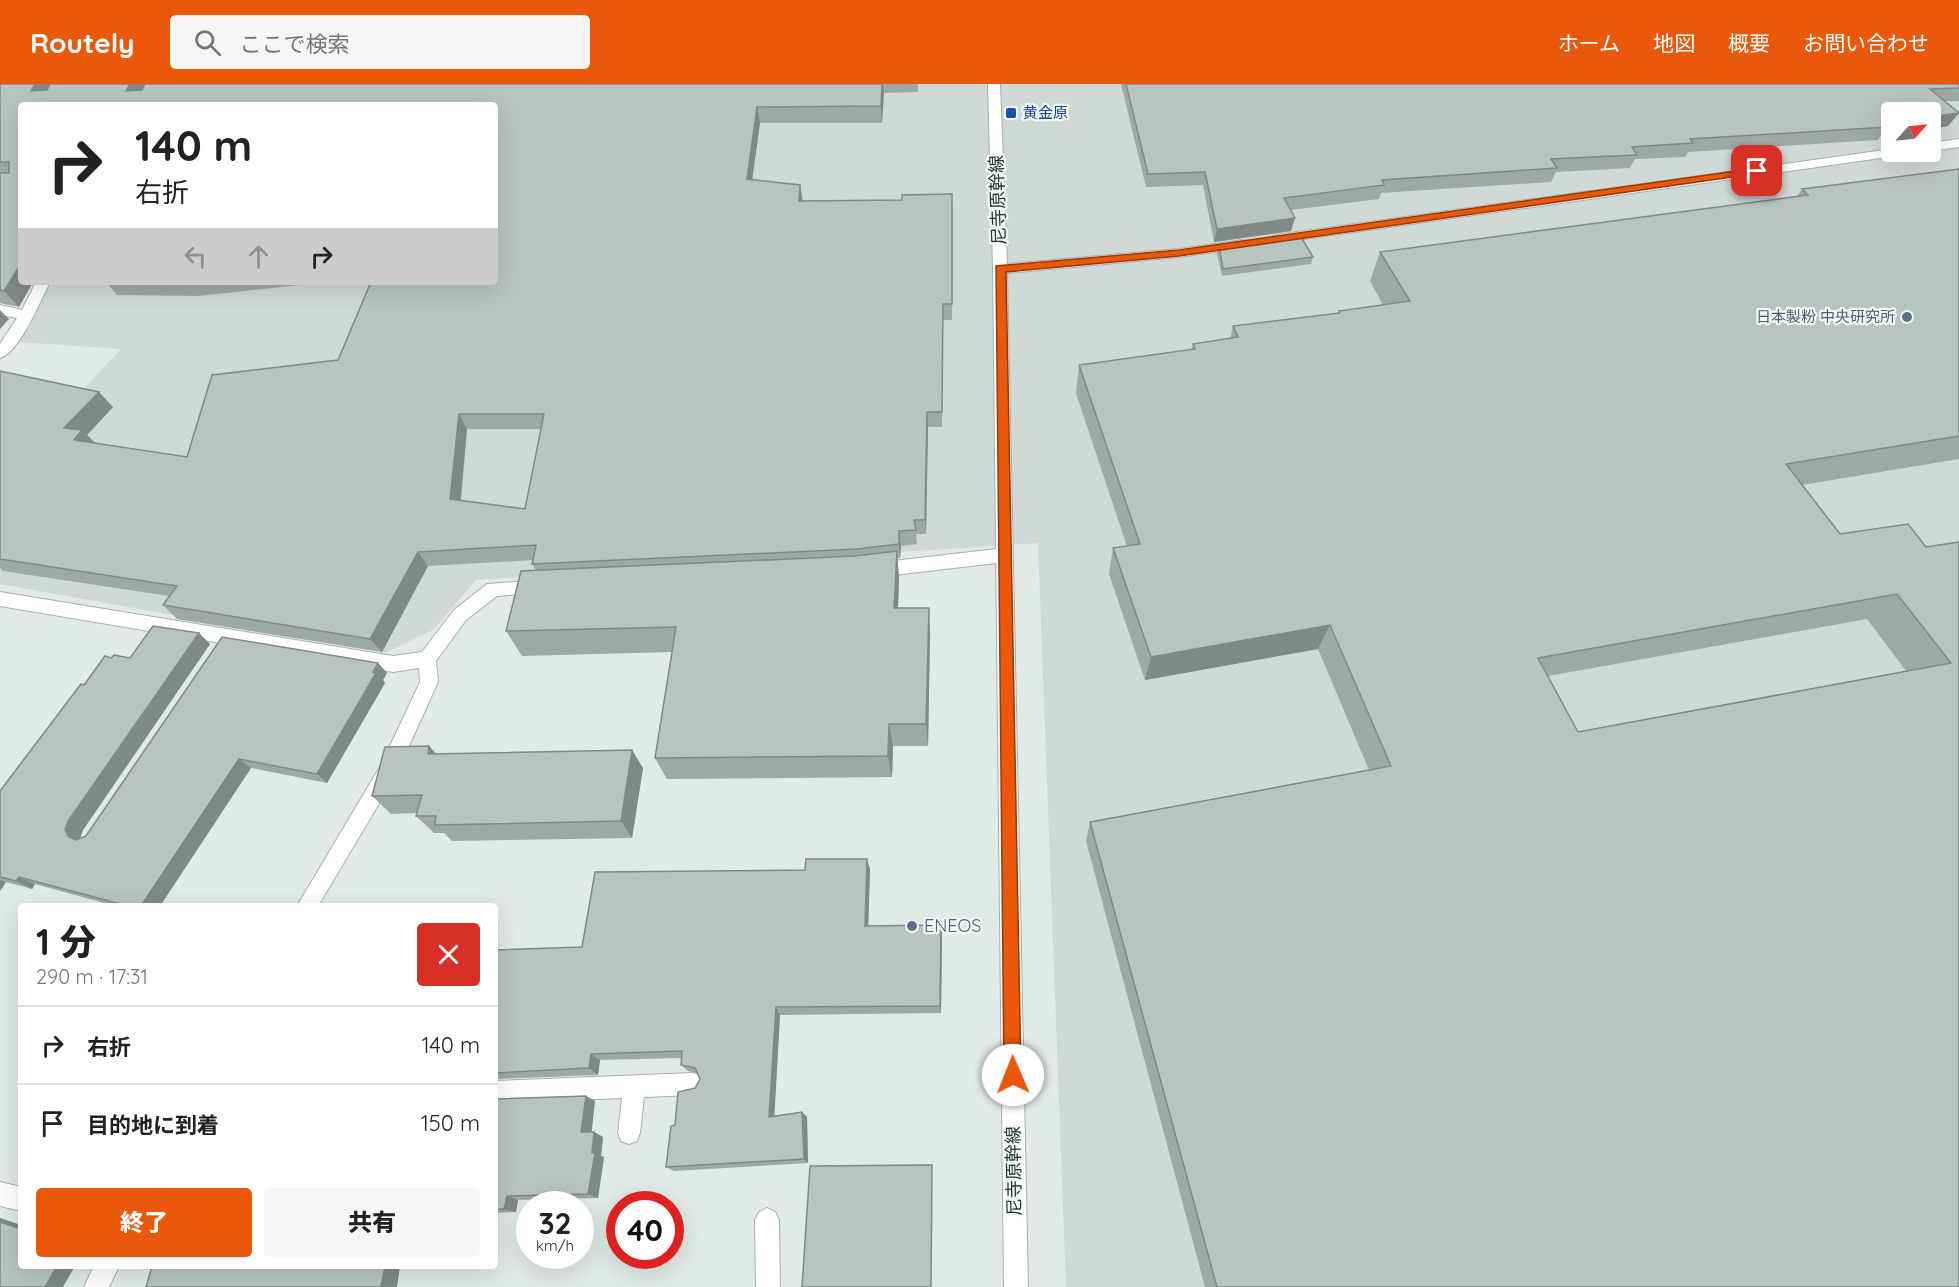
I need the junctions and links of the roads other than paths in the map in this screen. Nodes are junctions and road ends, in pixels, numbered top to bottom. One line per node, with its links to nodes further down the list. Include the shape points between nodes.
1 (994, 84): 5 (street, 尼寺原幹線)
2 (1959, 142): 3 (street)
3 (1941, 145)
4 (1881, 154): 5 (street, via 1179,253)
5 (1000, 269): 10 (street, 尼寺原幹線)
6 (41, 285): 8 (street)
7 (0, 310): 8 (street)
8 (24, 315): 9 (street, via 13,341)
9 (0, 353)
10 (1005, 555): 11 (street); 28 (street, 尼寺原幹線)
11 (859, 572)
12 (552, 586): 16 (street, via 493,589 460,615)
13 (0, 599): 14 (street)
14 (227, 637): 15 (street); 16 (street, via 393,664)
15 (214, 656)
16 (427, 659): 17 (street, via 429,682 388,771)
17 (309, 903)
18 (693, 1084): 19 (street)
19 (634, 1087): 20 (street); 21 (street)
20 (498, 1092)
21 (629, 1133)
22 (0, 1194): 23 (street)
23 (18, 1198)
24 (767, 1220): 27 (street)
25 (105, 1269): 26 (street)
26 (96, 1287)
27 (768, 1287)
28 (1016, 1287)

